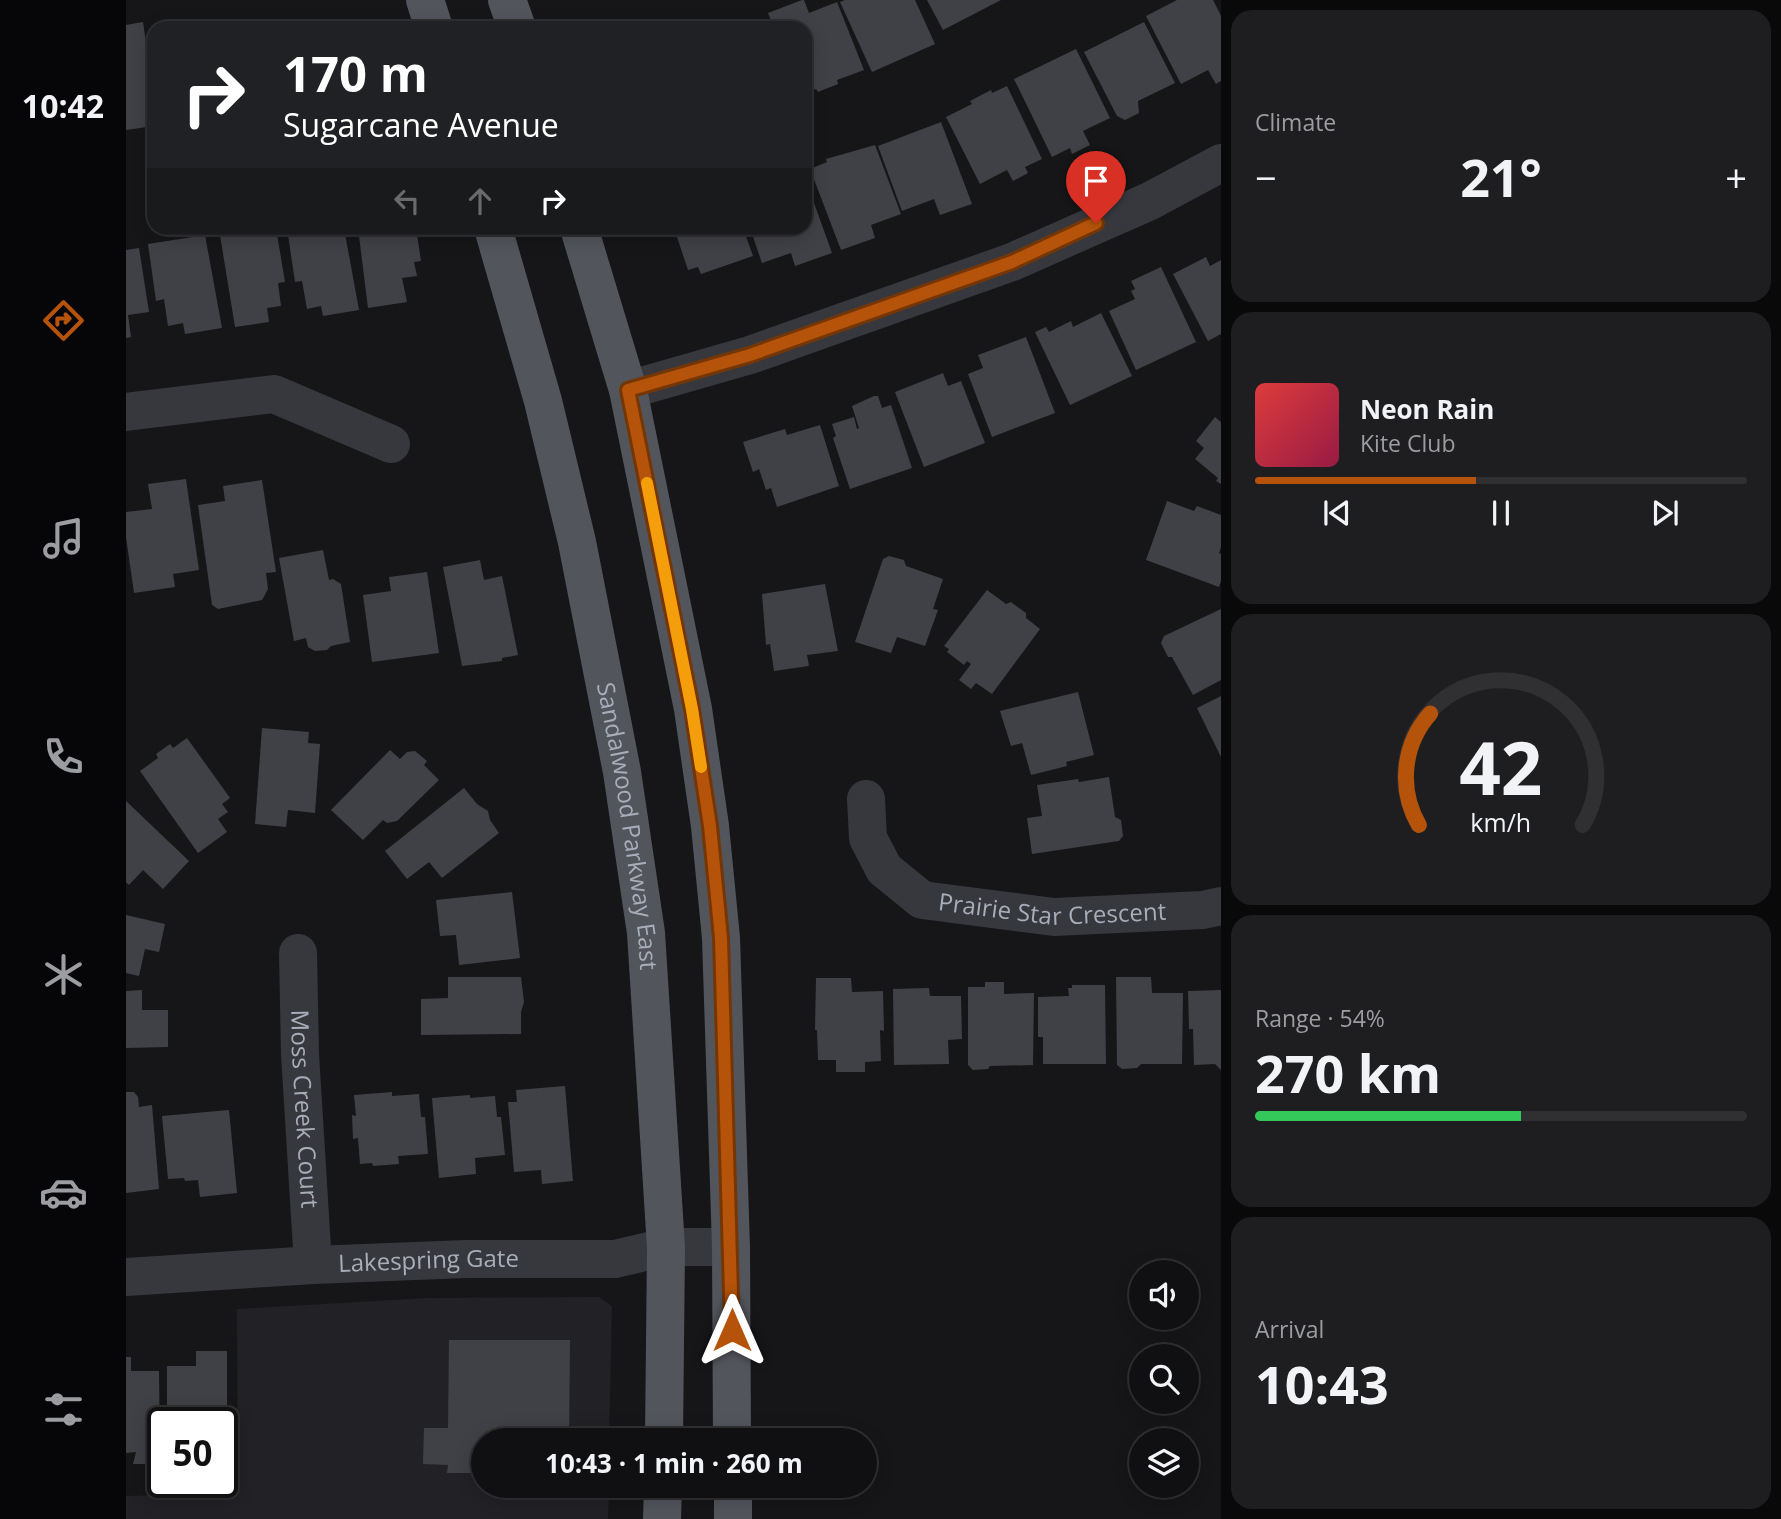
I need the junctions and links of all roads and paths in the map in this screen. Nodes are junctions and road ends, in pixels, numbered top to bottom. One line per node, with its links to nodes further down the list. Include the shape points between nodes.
1 (425, 0): 3 (main road)
2 (507, 0): 4 (main road)
3 (432, 21)
4 (514, 21)
5 (1221, 163): 8 (street, via 1150,201 1012,262 750,355)
6 (495, 235): 14 (main road, Sandalwood Parkway East, via 577,542 622,772 646,933)
7 (581, 235): 8 (main road)
8 (628, 390): 15 (main road, via 692,709 710,826 721,938)
9 (126, 412): 10 (street, via 274,394)
10 (391, 444)
11 (866, 799): 12 (street, Prairie Star Crescent, via 868,838 884,869 922,900 1054,917)
12 (1221, 906)
13 (299, 953): 16 (street, Moss Creek Court, via 300,1054)
14 (666, 1247): 15 (street, Lakespring Gate); 16 (street, Lakespring Gate, via 615,1259); 18 (main road, Sandalwood Parkway East)
15 (731, 1248): 19 (main road)
16 (313, 1265): 17 (street, Lakespring Gate)
17 (126, 1277)
18 (664, 1428)
19 (732, 1428)
20 (663, 1498): 22 (main road)
21 (733, 1498): 23 (main road)
22 (663, 1519)
23 (733, 1519)

